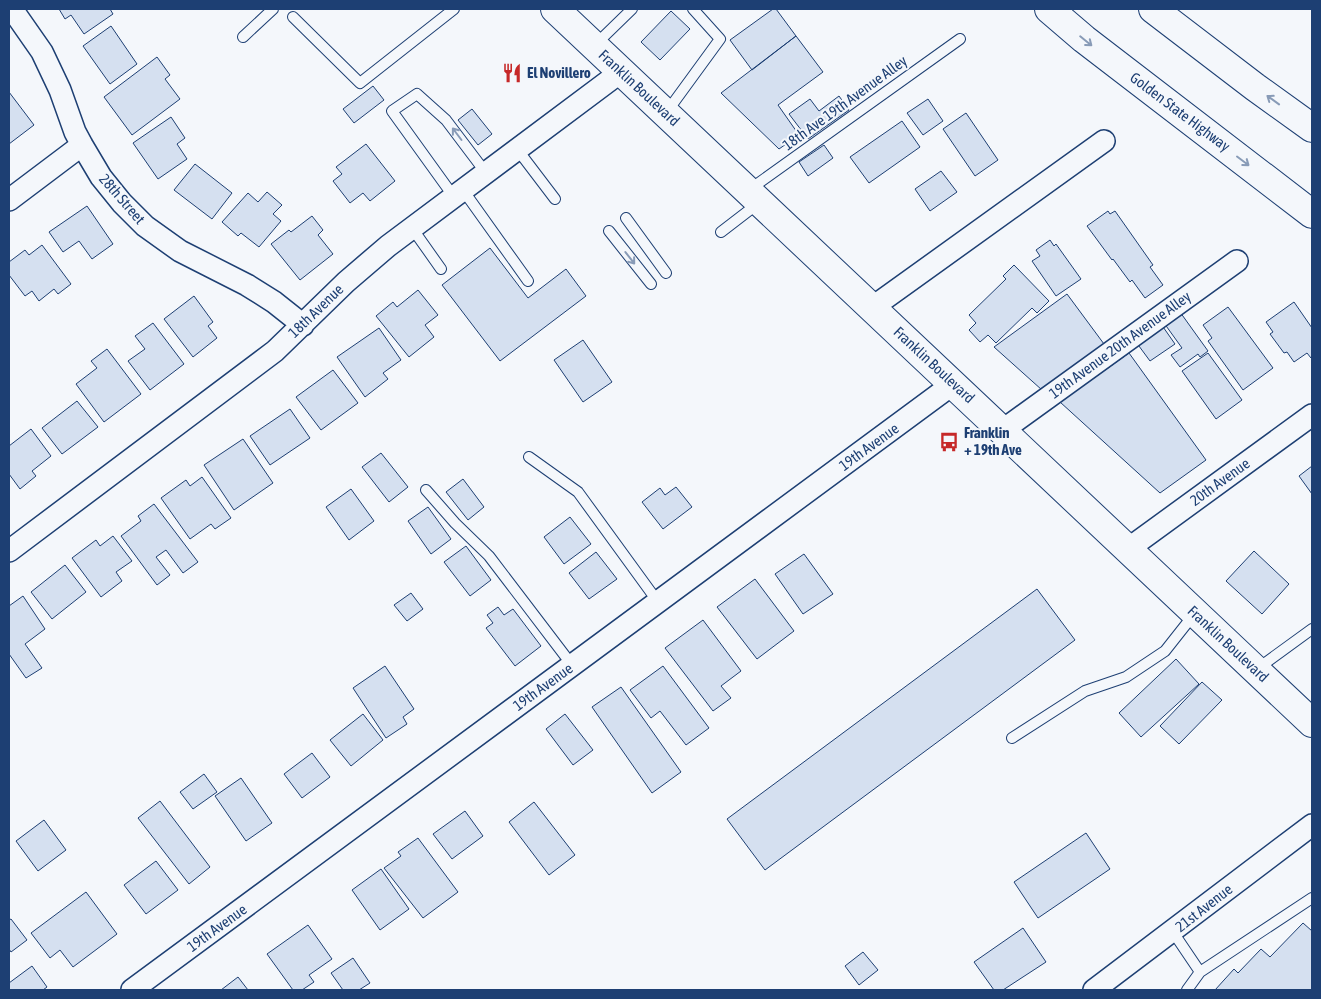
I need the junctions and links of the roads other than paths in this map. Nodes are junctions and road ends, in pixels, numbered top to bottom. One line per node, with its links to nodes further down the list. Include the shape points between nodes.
1 (12, 9): 17 (street, 28th Street, via 42,52)
2 (273, 9): 10 (lane)
3 (454, 9): 9 (lane, via 360,83)
4 (555, 9): 12 (main road, Franklin Boulevard)
5 (632, 9): 12 (lane)
6 (693, 9): 14 (lane, via 720,40)
7 (1049, 9): 24 (main road, Golden State Highway, one-way to 24)
8 (1153, 9): 15 (main road, one-way to 8)
9 (293, 17)
10 (243, 37)
11 (960, 39): 21 (lane, 18th Ave 19th Avenue Alley)
12 (595, 46): 13 (main road, Franklin Boulevard)
13 (622, 71): 14 (main road, Franklin Boulevard); 18 (street, 18th Avenue)
14 (666, 112): 21 (main road, Franklin Boulevard)
15 (1312, 128)
16 (1104, 141): 34 (street)
17 (82, 145): 23 (street); 35 (street, 28th Street, via 101,177 146,226 180,251 247,285)
18 (517, 149): 19 (street, 18th Avenue); 22 (lane)
19 (486, 173): 20 (street, 18th Avenue); 20 (lane, one-way to 20, via 446,120 417,94 392,111)
20 (458, 193): 26 (street, 18th Avenue); 32 (lane)
21 (755, 196): 28 (lane, 18th Ave 19th Avenue Alley); 34 (main road, Franklin Boulevard)
22 (555, 199)
23 (9, 200)
24 (1312, 214)
25 (626, 218): 31 (lane)
26 (412, 228): 30 (lane); 35 (street, 18th Avenue, via 346,282)
27 (609, 231): 33 (lane, one-way to 33)
28 (721, 232)
29 (1237, 261): 38 (street, 19th Avenue 20th Avenue Alley)
30 (441, 269)
31 (666, 273)
32 (528, 281)
33 (651, 284)
34 (873, 307): 36 (main road, Franklin Boulevard)
35 (303, 325): 42 (street, 18th Avenue, via 275,351)
36 (954, 384): 38 (main road, Franklin Boulevard); 43 (street, 19th Avenue)
37 (1312, 415): 41 (street, 20th Avenue)
38 (1002, 430): 41 (main road, Franklin Boulevard)
39 (529, 457): 43 (lane, via 578,492)
40 (426, 490): 46 (lane, via 489,556)
41 (1128, 549): 44 (main road, Franklin Boulevard)
42 (9, 551)
43 (658, 602): 46 (street, 19th Avenue)
44 (1195, 612): 47 (main road, Franklin Boulevard); 49 (lane, via 1165,651 1126,677 1085,691)
45 (1312, 628): 47 (lane)
46 (572, 665): 54 (street, 19th Avenue)
47 (1256, 670): 48 (main road, Franklin Boulevard)
48 (1312, 723)
49 (1012, 738)
50 (1312, 825): 52 (street, 21st Avenue)
51 (1312, 898): 53 (lane)
52 (1173, 932): 53 (lane); 55 (street, 21st Avenue)
53 (1200, 972): 56 (lane)
54 (132, 990)
55 (1094, 990)
56 (1187, 990)

